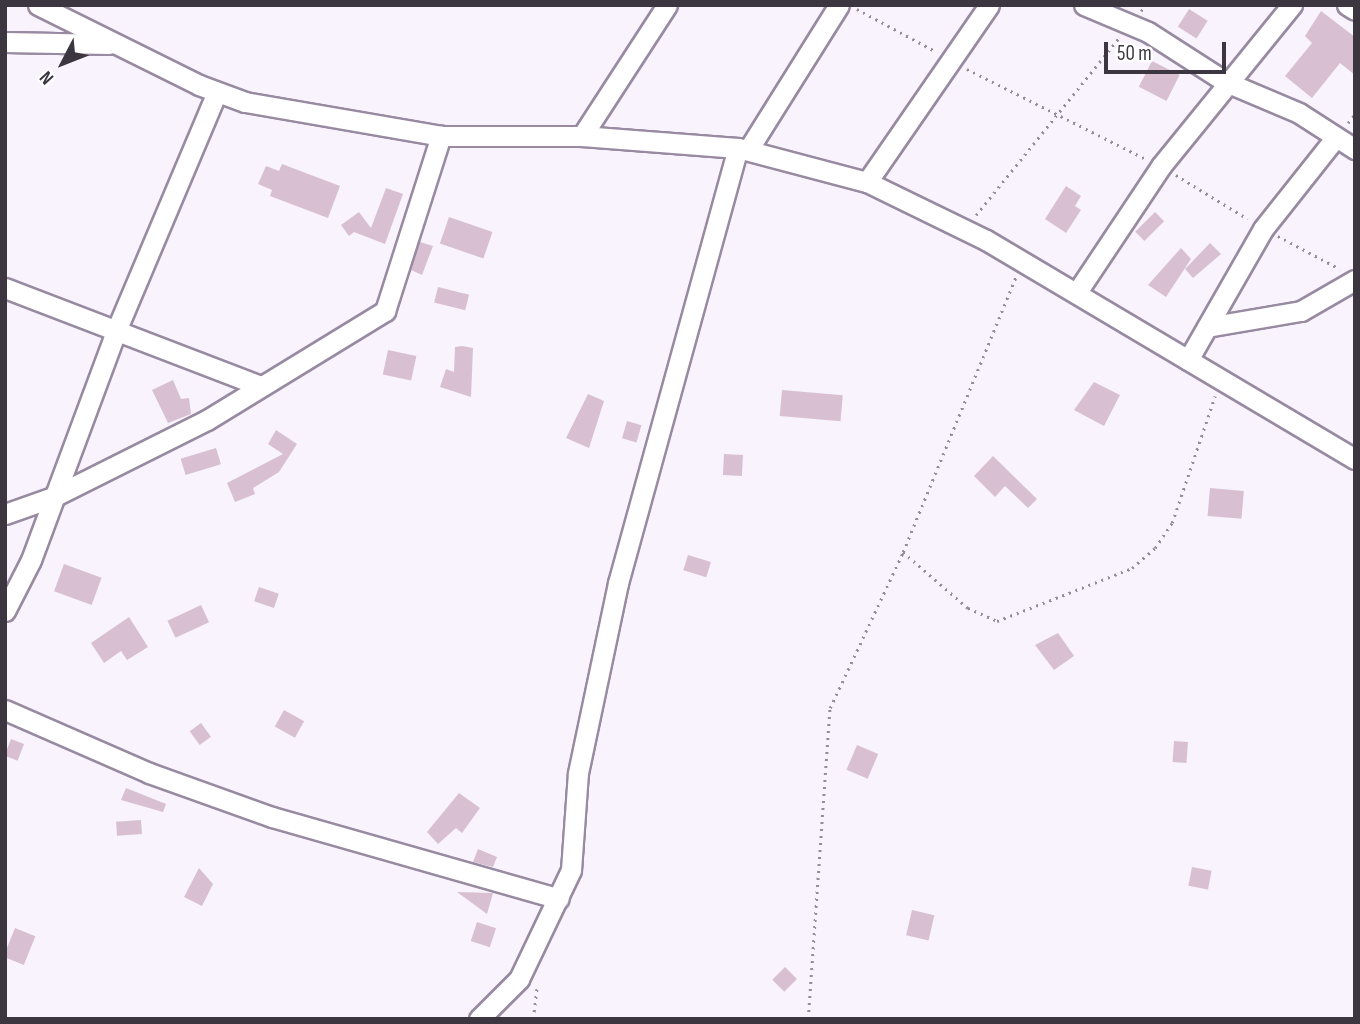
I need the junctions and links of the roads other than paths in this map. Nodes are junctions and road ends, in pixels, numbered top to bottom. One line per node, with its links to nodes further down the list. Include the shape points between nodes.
1 (37, 5): 10 (street)
2 (667, 5): 14 (street)
3 (839, 5): 16 (street)
4 (989, 5): 18 (street)
5 (1084, 5): 11 (street, via 1130,25)
6 (1292, 5): 11 (street)
7 (1347, 5): 8 (street)
8 (1355, 10)
9 (5, 42): 10 (street)
10 (115, 44): 12 (street)
11 (1226, 82): 15 (street, via 1298,113); 21 (street, via 1161,166)
12 (217, 92): 13 (street, via 271,107); 23 (street)
13 (441, 136): 14 (street); 25 (street, via 387,309)
14 (582, 136): 16 (street)
15 (1335, 138): 17 (street); 22 (street, via 1263,229)
16 (743, 149): 18 (street); 31 (street, via 618,583 578,773 575,853)
17 (1355, 149)
18 (867, 182): 21 (street, via 965,229)
19 (1349, 275): 22 (street, via 1301,311)
20 (5, 288): 23 (street)
21 (1077, 292): 24 (street)
22 (1207, 327): 24 (street)
23 (116, 331): 25 (street); 27 (street)
24 (1188, 360): 26 (street)
25 (260, 386): 27 (street, via 207,420)
26 (1355, 459)
27 (53, 497): 28 (street); 29 (street, via 31,560)
28 (5, 514)
29 (5, 611)
30 (5, 710): 31 (street, via 138,769 272,817)
31 (559, 899): 32 (street, via 519,978)
32 (479, 1019)

